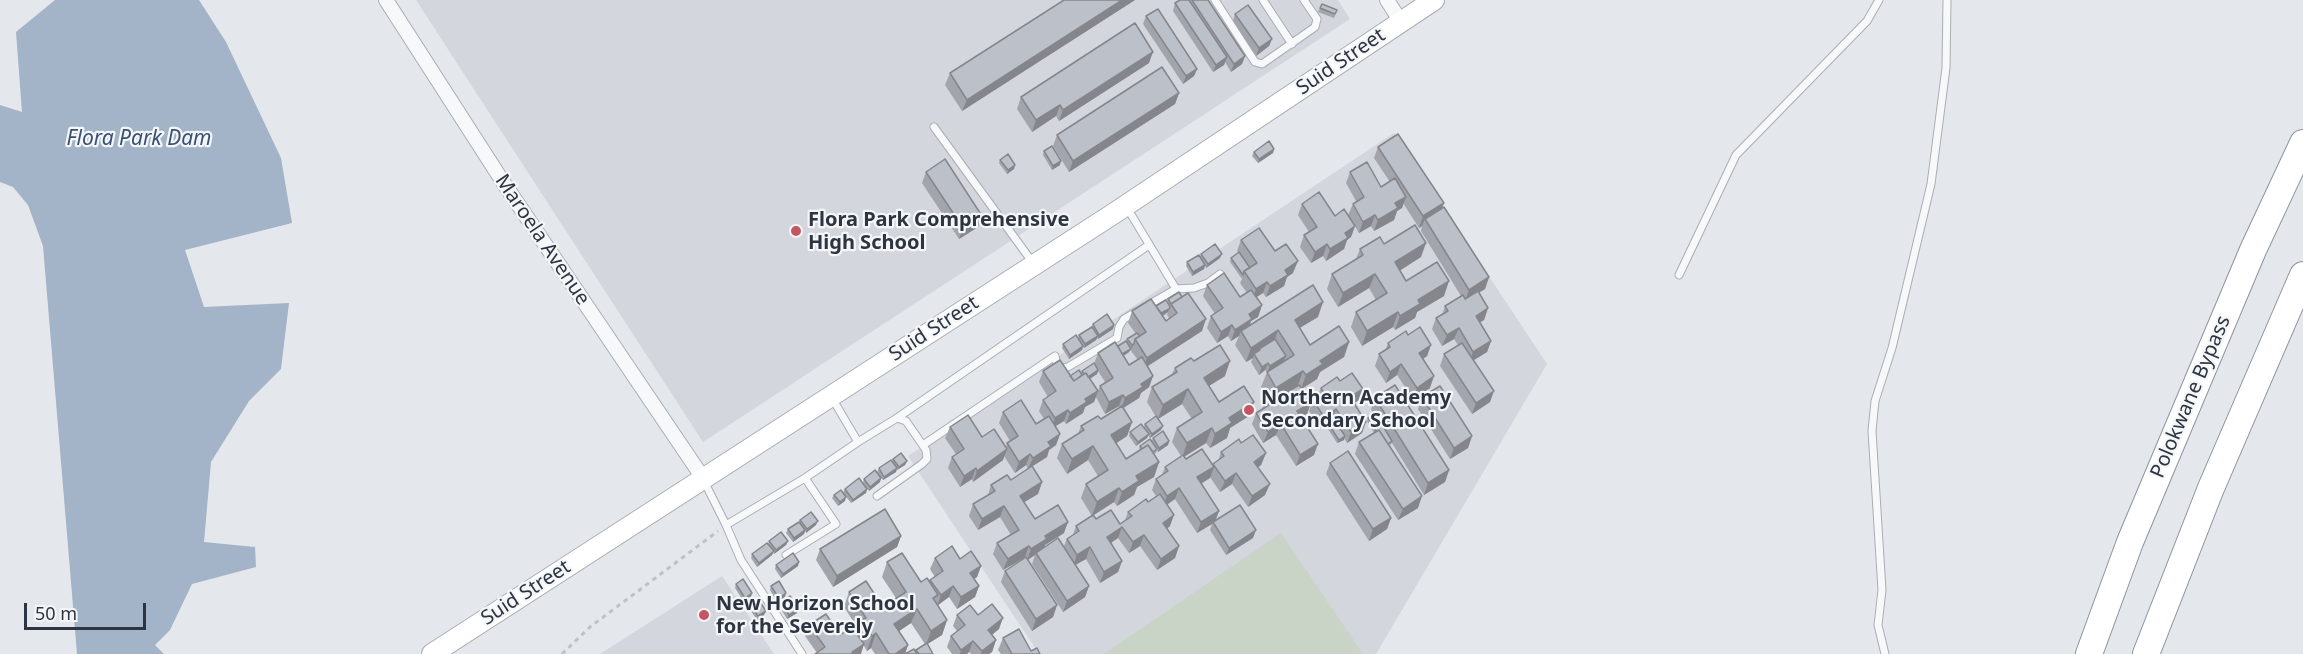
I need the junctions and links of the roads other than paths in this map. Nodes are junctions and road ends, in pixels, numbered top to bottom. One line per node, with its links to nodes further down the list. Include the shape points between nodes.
1 (386, 0): 24 (street, Maroela Avenue, via 503,182)
2 (1215, 0): 10 (lane, via 1255,62 1262,64)
3 (1263, 0): 10 (lane)
4 (1304, 0): 10 (lane, via 1317,19 1315,27)
5 (1387, 0): 9 (street)
6 (1434, 0): 9 (street, Suid Street)
7 (1879, 0): 17 (lane, via 1867,21 1736,155)
8 (1947, 0): 31 (lane, via 1946,68 1931,184 1892,348 1875,401 1872,431 1882,590 1878,625)
9 (1401, 22): 13 (street, Suid Street)
10 (1292, 44)
11 (934, 127): 15 (lane)
12 (2303, 143): 32 (highway, Polokwane Bypass, via 2253,250 2130,542)
13 (1126, 206): 14 (lane); 15 (street, Suid Street)
14 (1149, 245): 19 (lane); 21 (lane)
15 (1034, 265): 20 (street, Suid Street)
16 (1220, 274): 19 (lane, via 1194,288)
17 (1679, 275)
18 (2303, 275): 33 (highway)
19 (1176, 289): 23 (lane, via 1124,319 1117,338 1068,367 1062,368 1054,356)
20 (831, 396): 22 (lane); 24 (street, Suid Street)
21 (897, 418): 22 (lane); 23 (lane, via 906,421)
22 (858, 442): 25 (lane)
23 (923, 445): 26 (lane, via 927,459)
24 (703, 478): 27 (lane); 29 (street, Suid Street)
25 (805, 478): 27 (lane); 28 (lane, via 836,524)
26 (877, 496)
27 (726, 525): 30 (lane, via 741,560)
28 (786, 555)
29 (432, 654)
30 (802, 654)
31 (1885, 654)
32 (2089, 654)
33 (2145, 654)

